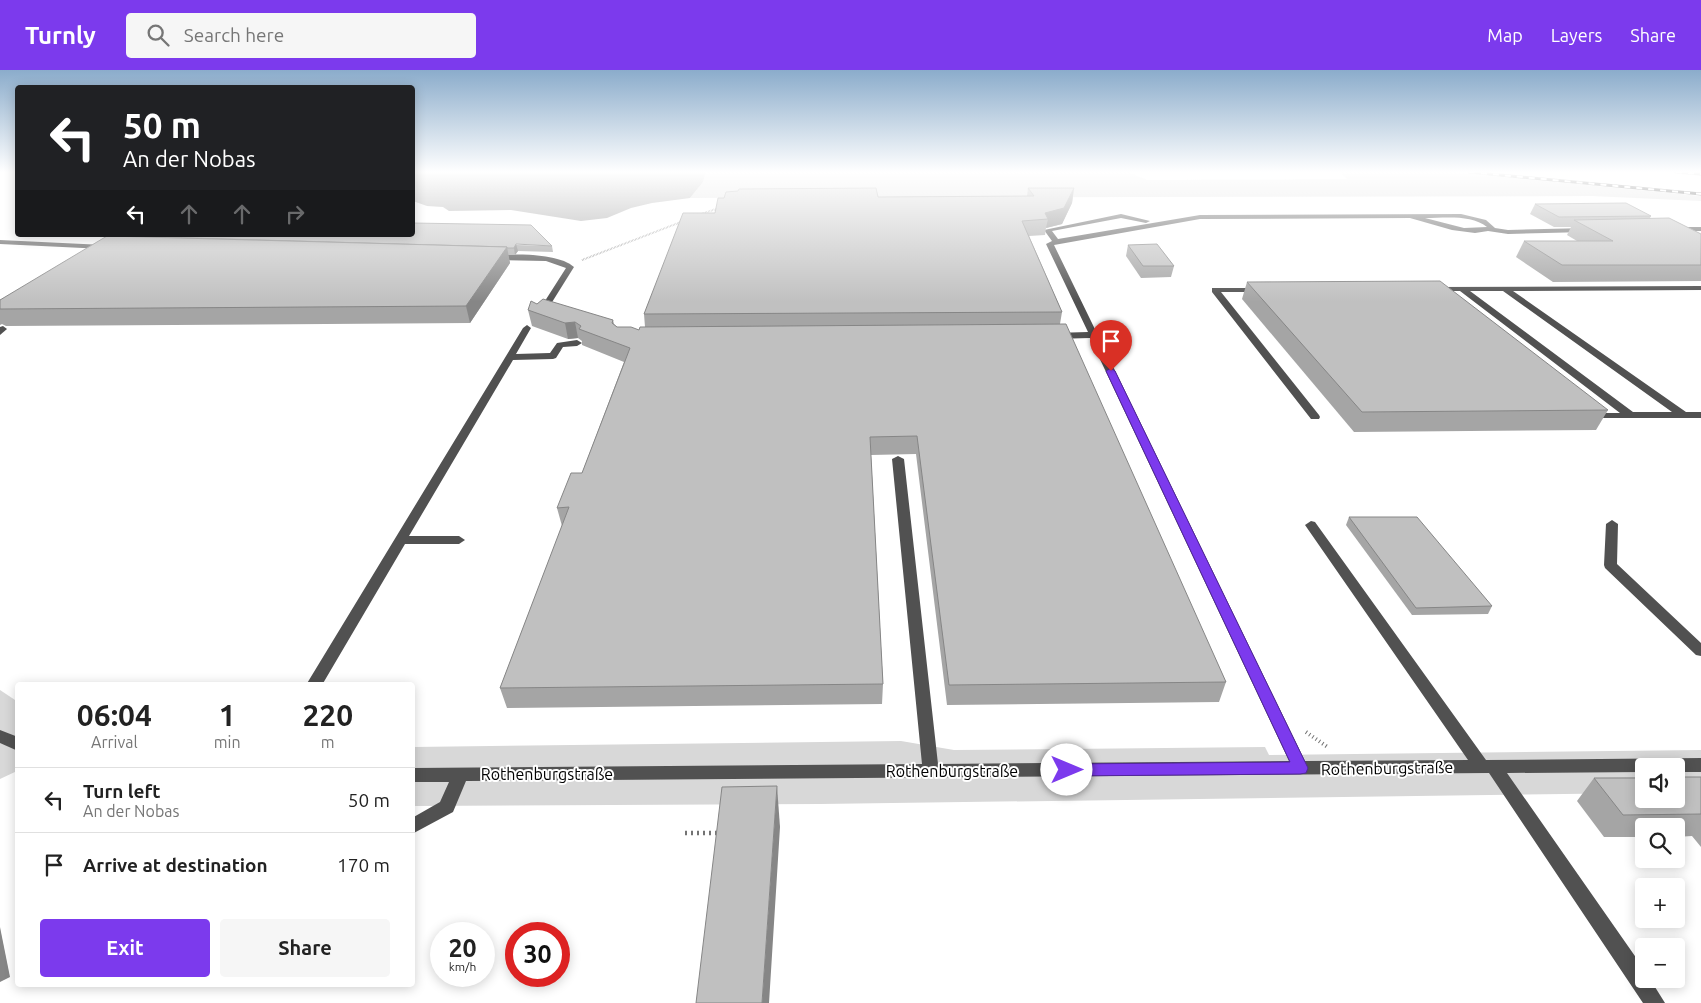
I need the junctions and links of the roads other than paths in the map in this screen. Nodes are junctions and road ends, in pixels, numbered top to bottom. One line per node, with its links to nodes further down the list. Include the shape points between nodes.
1 (1146, 221): 5 (street, via 1122,216 1048,230)
2 (1663, 229): 3 (street)
3 (1701, 229)
4 (1597, 230): 5 (street, via 1466,230 1410,216 1200,217)
5 (1058, 240): 16 (street, via 1050,244 1051,249)
6 (0, 242): 7 (street)
7 (112, 247)
8 (487, 258): 14 (street, via 556,260 570,267)
9 (1701, 288): 12 (street)
10 (1423, 289): 11 (street)
11 (1462, 289): 12 (street); 22 (street)
12 (1505, 289): 23 (street)
13 (1274, 290): 24 (street, via 1215,290)
14 (540, 315)
15 (524, 333): 19 (street)
16 (1094, 335): 17 (street); 36 (street)
17 (1042, 336)
18 (577, 343): 19 (street, via 560,345 553,356)
19 (510, 357): 28 (street)
20 (1701, 415): 23 (street)
21 (1589, 416): 22 (street)
22 (1631, 416): 23 (street)
23 (1683, 416)
24 (1315, 417)
25 (898, 459): 37 (street)
26 (1612, 524): 30 (street, via 1610,565)
27 (1310, 525): 35 (street)
28 (401, 540): 29 (street); 31 (street)
29 (459, 540)
30 (1701, 651)
31 (316, 682)
32 (0, 736): 33 (street)
33 (15, 744)
34 (1701, 765): 35 (street, Rothenburgstraße)
35 (1488, 767): 36 (street, Rothenburgstraße); 41 (street)
36 (1300, 768): 37 (street, Rothenburgstraße)
37 (931, 771): 39 (street, Rothenburgstraße)
38 (415, 775): 39 (street, Rothenburgstraße)
39 (460, 775): 40 (street, via 448,807)
40 (415, 825)
41 (1655, 1003)

